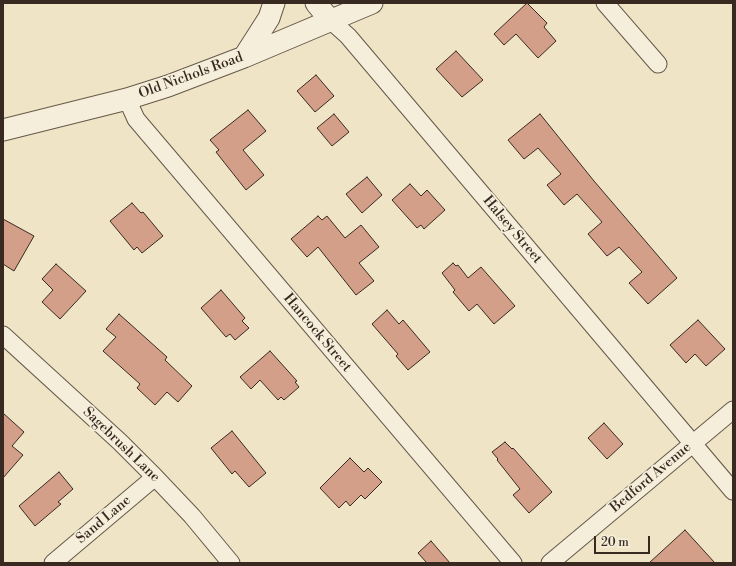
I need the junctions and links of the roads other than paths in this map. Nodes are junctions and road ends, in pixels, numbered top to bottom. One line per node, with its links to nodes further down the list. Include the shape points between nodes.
1 (274, 3): 6 (street, via 269,18)
2 (316, 3): 5 (street)
3 (372, 3): 5 (street, Old Nichols Road)
4 (605, 3): 7 (street)
5 (330, 20): 6 (street, Old Nichols Road); 12 (street, Halsey Street, via 358,48)
6 (244, 57): 8 (street, Old Nichols Road)
7 (658, 64)
8 (127, 99): 9 (street, Old Nichols Road); 17 (street, Hancock Street, via 136,119)
9 (3, 130)
10 (3, 336): 13 (street, Sagebrush Lane)
11 (733, 410): 12 (street, Bedford Avenue)
12 (693, 443): 14 (street, Halsey Street); 18 (street, Bedford Avenue)
13 (155, 477): 15 (street, Sand Lane); 16 (street, Sagebrush Lane)
14 (733, 491)
15 (52, 563)
16 (231, 563)
17 (513, 563)
18 (550, 563)

